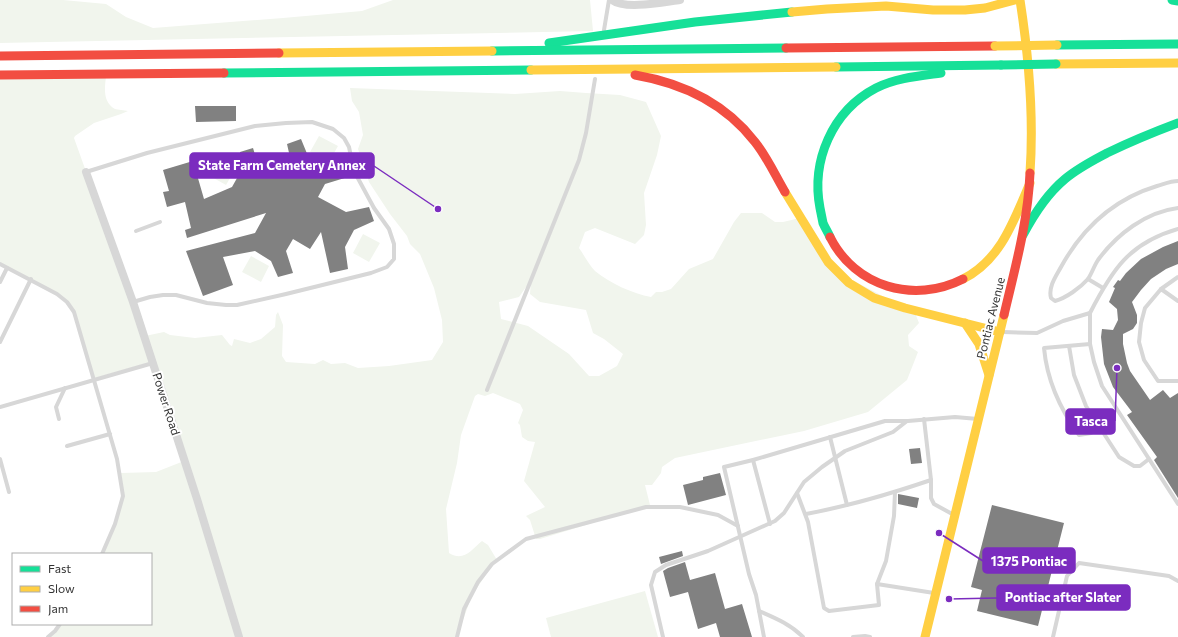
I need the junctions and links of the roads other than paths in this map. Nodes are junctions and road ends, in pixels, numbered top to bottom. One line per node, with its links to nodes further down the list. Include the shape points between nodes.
1 (609, 0): 8 (lane)
2 (612, 0): 3 (street, via 617,3 647,4)
3 (680, 0)
4 (1015, 0): 10 (main road, via 965,10 886,6 828,9 695,22 575,40)
5 (1020, 0): 20 (main road, Pontiac Avenue, via 1030,77)
6 (1172, 0): 7 (main road)
7 (1178, 2)
8 (604, 30)
9 (1178, 44): 10 (main road, bridge)
10 (449, 52): 11 (main road)
11 (0, 55)
12 (1178, 63): 13 (main road, bridge)
13 (1001, 65): 14 (main road); 20 (main road, via 899,80 860,98 844,113 824,148 817,176 819,210 830,240 842,257 858,271 888,287 921,291 938,289 973,274 990,259 1003,241)
14 (589, 69): 15 (main road); 37 (main road, via 660,79 679,85 714,104 734,119 758,145 828,262 845,280 865,294 883,302)
15 (0, 75)
16 (595, 79): 47 (lane, via 579,160)
17 (1178, 123): 25 (main road, via 1131,142 1071,173 1042,204)
18 (86, 172): 35 (street, Power Road); 35 (lane, via 148,153 255,126 312,122 333,129 344,138 349,147 354,171 389,229 394,244 394,259 387,267 237,305 207,303 176,295 150,297)
19 (1178, 181): 29 (lane, via 1145,190 1122,200 1102,214 1066,257 1049,292 1050,298 1055,301 1063,299)
20 (1030, 183): 25 (main road, Pontiac Avenue)
21 (1178, 208): 29 (lane, via 1145,218 1122,233 1098,260)
22 (160, 222): 24 (lane)
23 (1178, 229): 32 (lane, via 1143,243 1110,275)
24 (136, 231)
25 (1023, 235): 38 (main road, Pontiac Avenue)
26 (0, 264): 27 (lane)
27 (7, 268): 30 (lane); 31 (lane)
28 (1178, 277): 33 (lane)
29 (1088, 279): 32 (lane)
30 (31, 280): 39 (lane); 44 (lane, via 67,302 74,312)
31 (0, 282)
32 (1103, 288): 36 (lane)
33 (1161, 289): 34 (lane); 45 (lane, via 1145,308 1139,342 1144,360 1158,381)
34 (1178, 301)
35 (134, 302): 42 (street, Power Road)
36 (1090, 313): 38 (lane, via 1063,321 1038,333); 40 (lane)
37 (964, 323): 38 (main road); 43 (main road, via 979,344)
38 (1000, 332): 43 (main road, Pontiac Avenue)
39 (0, 342)
40 (1090, 344): 41 (lane); 59 (lane, via 1102,386)
41 (1069, 346): 53 (lane, via 1077,386); 53 (lane, via 1044,348 1051,382 1080,435)
42 (153, 363): 44 (lane); 79 (street, Power Road)
43 (989, 375): 50 (main road, Pontiac Avenue)
44 (94, 379): 46 (lane); 54 (lane)
45 (1178, 381)
46 (65, 388): 48 (lane); 51 (lane, via 56,407)
47 (487, 390)
48 (0, 407)
49 (924, 419): 50 (lane); 52 (lane); 61 (lane)
50 (978, 419): 68 (main road, Pontiac Avenue)
51 (59, 420)
52 (908, 421): 55 (lane, via 885,421); 57 (lane, via 893,432 845,451)
53 (1100, 429): 59 (lane, via 1119,457 1134,466 1140,466)
54 (110, 434): 56 (lane); 72 (lane, via 123,496)
55 (830, 437): 57 (lane); 60 (lane)
56 (67, 446)
57 (835, 458): 64 (lane, via 804,482); 66 (lane)
58 (0, 459): 62 (lane)
59 (1149, 459): 65 (lane)
60 (753, 460): 69 (lane); 70 (lane, via 724,467)
61 (931, 480): 63 (lane); 68 (lane, via 931,498 934,504)
62 (9, 492)
63 (894, 492): 66 (lane); 74 (lane, via 894,516 886,561)
64 (798, 493): 67 (lane); 69 (lane, via 784,513)
65 (1178, 504)
66 (847, 505): 67 (lane)
67 (806, 514): 74 (lane, via 824,608 829,611 879,605)
68 (955, 516): 75 (main road, Pontiac Avenue)
69 (770, 524): 71 (lane)
70 (738, 526): 71 (lane); 80 (lane, via 718,515 680,507 646,507 526,539 492,564 478,582 464,609)
71 (741, 537): 76 (lane, via 748,574); 81 (lane, via 666,564 655,572 651,585)
72 (102, 553)
73 (1178, 581): 87 (lane, via 1169,576 1079,563 1067,576)
74 (877, 584): 75 (lane)
75 (936, 593): 86 (main road, Pontiac Avenue)
76 (759, 610): 82 (lane); 83 (lane, via 784,622)
77 (59, 625): 78 (lane)
78 (48, 637)
79 (240, 637)
80 (457, 637)
81 (663, 637)
82 (764, 637)
83 (803, 637)
84 (853, 637): 85 (lane)
85 (870, 637)
86 (925, 637)
87 (1053, 637)

